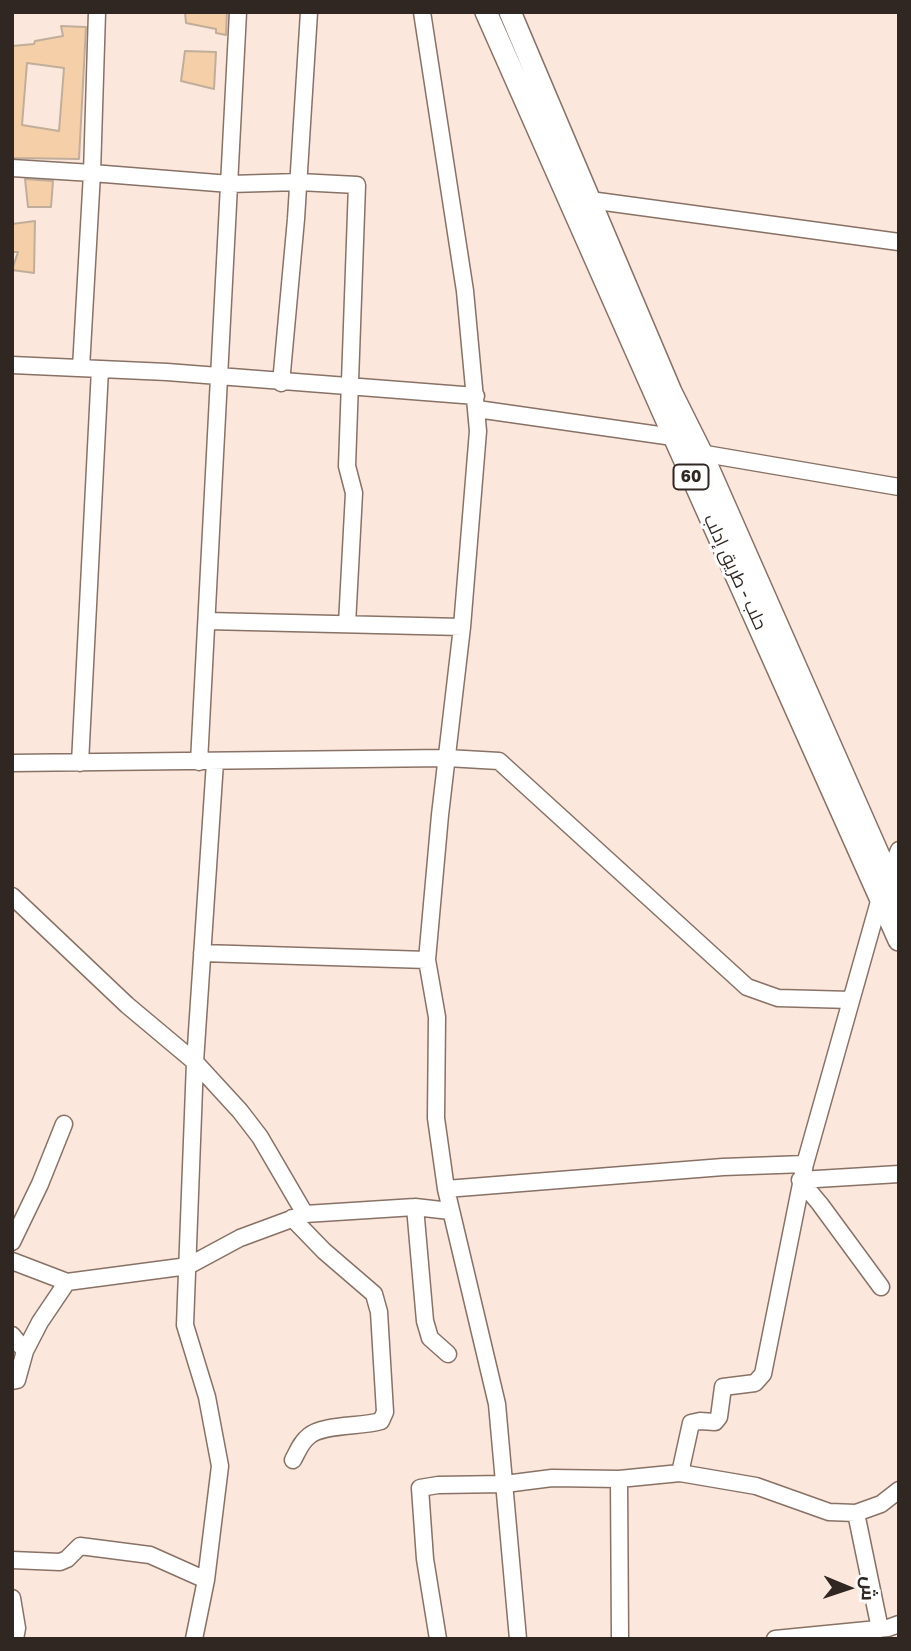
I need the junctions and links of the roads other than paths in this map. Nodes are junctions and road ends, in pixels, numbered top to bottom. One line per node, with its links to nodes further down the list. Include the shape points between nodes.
1 (97, 12): 8 (street)
2 (238, 12): 10 (street)
3 (309, 12): 9 (street)
4 (422, 12): 19 (street, via 465,291)
5 (486, 12): 20 (main road, حلب - طريق إدلب / 60)
6 (510, 12): 11 (main road, حلب - طريق إدلب / 60)
7 (12, 168): 8 (street)
8 (92, 173): 10 (street); 14 (street)
9 (299, 182): 10 (street); 17 (street); 18 (street, via 357,185)
10 (230, 184): 16 (street)
11 (590, 200): 12 (street); 21 (main road, حلب - طريق إدلب / 60, via 671,393)
12 (899, 242)
13 (12, 365): 14 (street)
14 (81, 368): 15 (street)
15 (100, 369): 16 (street); 29 (street)
16 (221, 377): 17 (street); 23 (street)
17 (281, 383): 18 (street)
18 (350, 388): 19 (street); 24 (street, via 347,466 354,492)
19 (477, 403): 20 (street); 25 (street)
20 (676, 444): 21 (street); 33 (main road, حلب - طريق إدلب / 60)
21 (702, 454): 22 (street); 31 (main road, حلب - طريق إدلب / 60)
22 (899, 487)
23 (207, 621): 24 (street); 27 (street)
24 (347, 624): 25 (street)
25 (462, 627): 26 (street)
26 (447, 758): 27 (street); 36 (street); 37 (street, via 499,761 747,987 778,998)
27 (207, 762): 29 (street); 35 (street)
28 (12, 763): 29 (street)
29 (80, 763)
30 (899, 850): 31 (street)
31 (888, 877): 33 (main road, حلب - طريق إدلب / 60)
32 (12, 896): 38 (street)
33 (889, 899): 34 (main road, حلب - طريق إدلب / 60); 37 (street)
34 (899, 940)
35 (202, 953): 36 (street); 38 (street)
36 (427, 960): 43 (street, via 437,1017 436,1118)
37 (851, 1000): 40 (street)
38 (195, 1062): 46 (street, via 260,1137); 49 (street)
39 (64, 1124): 47 (street)
40 (805, 1164): 42 (street); 43 (street)
41 (899, 1174): 42 (street)
42 (800, 1180): 51 (street); 57 (street, via 763,1374 755,1383 723,1387 715,1422 691,1423)
43 (446, 1189): 45 (street)
44 (415, 1207): 45 (street); 46 (street); 54 (street, via 425,1321 430,1338)
45 (450, 1211): 59 (street, via 497,1404)
46 (299, 1216): 49 (street, via 240,1238); 56 (street, via 331,1257 374,1294 386,1412 381,1421 367,1426 311,1433)
47 (12, 1242)
48 (12, 1261): 50 (street)
49 (188, 1266): 50 (street); 63 (street, via 185,1325 207,1397 220,1466)
50 (67, 1282): 53 (street)
51 (881, 1287)
52 (12, 1335): 53 (street)
53 (25, 1351): 55 (street)
54 (448, 1354)
55 (14, 1380)
56 (293, 1460)
57 (680, 1473): 58 (street); 61 (street, via 756,1486 829,1512)
58 (620, 1479): 59 (street, via 552,1478); 72 (street)
59 (505, 1484): 70 (street, via 420,1488); 71 (street)
60 (899, 1490): 61 (street, via 881,1504)
61 (856, 1513): 66 (street)
62 (12, 1560): 63 (street, via 61,1562 80,1546 150,1555)
63 (206, 1580): 69 (street)
64 (12, 1598): 68 (street)
65 (899, 1624): 66 (street)
66 (880, 1629): 67 (street)
67 (863, 1635): 73 (street)
68 (15, 1639)
69 (194, 1639)
70 (438, 1639)
71 (518, 1639)
72 (620, 1639)
73 (775, 1639)

